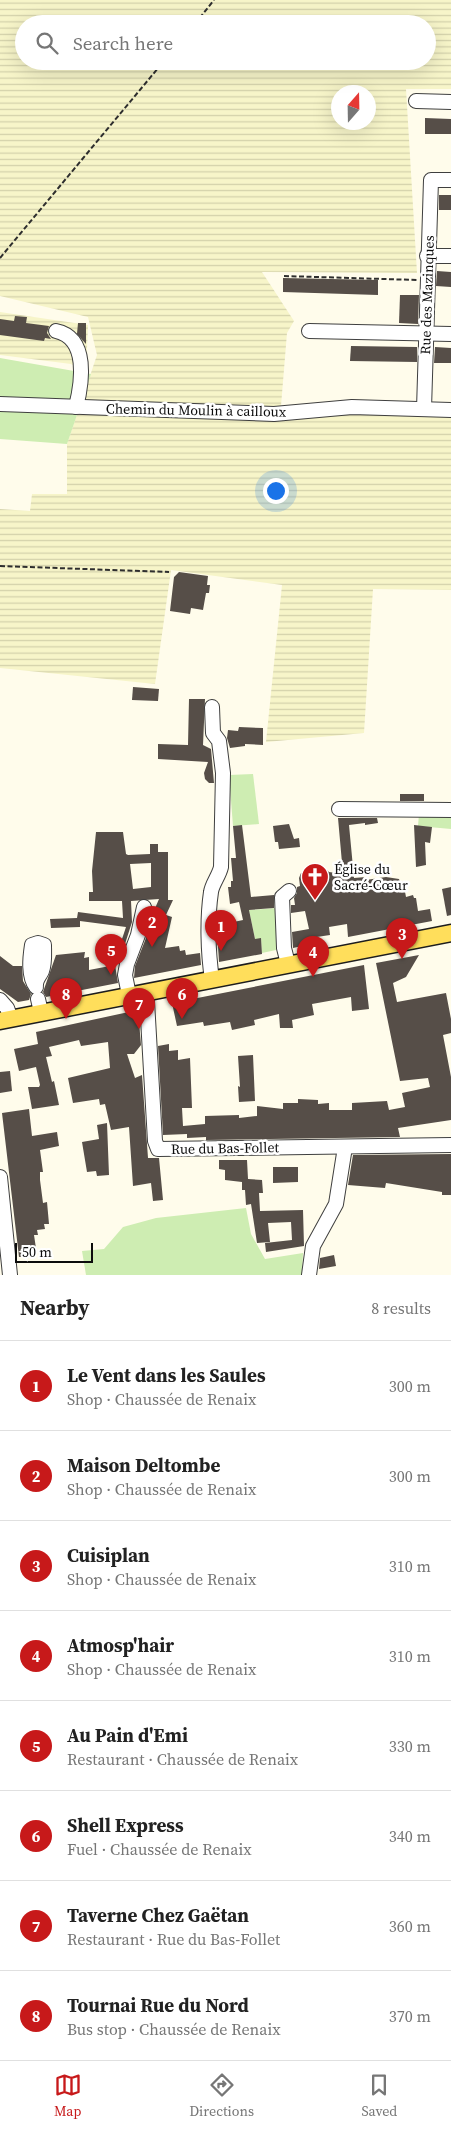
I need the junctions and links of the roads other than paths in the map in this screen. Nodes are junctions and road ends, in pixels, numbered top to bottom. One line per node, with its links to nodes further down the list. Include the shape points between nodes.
1 (416, 101): 2 (street)
2 (451, 102)
3 (451, 180): 4 (street, Rue des Mazinques, via 431,180)
4 (427, 256): 5 (street); 8 (street, Rue des Mazinques)
5 (451, 256)
6 (56, 331): 11 (street, via 69,337 79,355 81,371)
7 (309, 331): 8 (street)
8 (426, 334): 9 (street); 12 (street, Rue des Mazinques)
9 (451, 334)
10 (0, 404): 11 (street, Chemin du Moulin à cailloux)
11 (76, 407): 12 (street, Chemin du Moulin à cailloux, via 274,414 352,407)
12 (424, 409): 13 (street, Chemin du Moulin à cailloux)
13 (451, 410)
14 (212, 707): 21 (street, via 213,733 219,741 223,773 222,859 211,890)
15 (339, 809): 16 (street)
16 (451, 810)
17 (289, 891): 20 (street, via 282,897 281,907)
18 (144, 907): 22 (street, via 125,975)
19 (451, 933): 20 (main road)
20 (288, 964): 21 (main road)
21 (212, 979): 22 (main road)
22 (137, 994): 24 (main road, via 38,999); 26 (street, Rue du Bas-Follet, via 147,1002 158,1149)
23 (0, 1000): 24 (street, via 5,1005)
24 (5, 1020)
25 (451, 1146): 26 (street, Rue du Bas-Follet)
26 (345, 1147): 29 (street, via 336,1204 313,1246)
27 (0, 1177): 28 (street)
28 (10, 1275)
29 (309, 1275)

